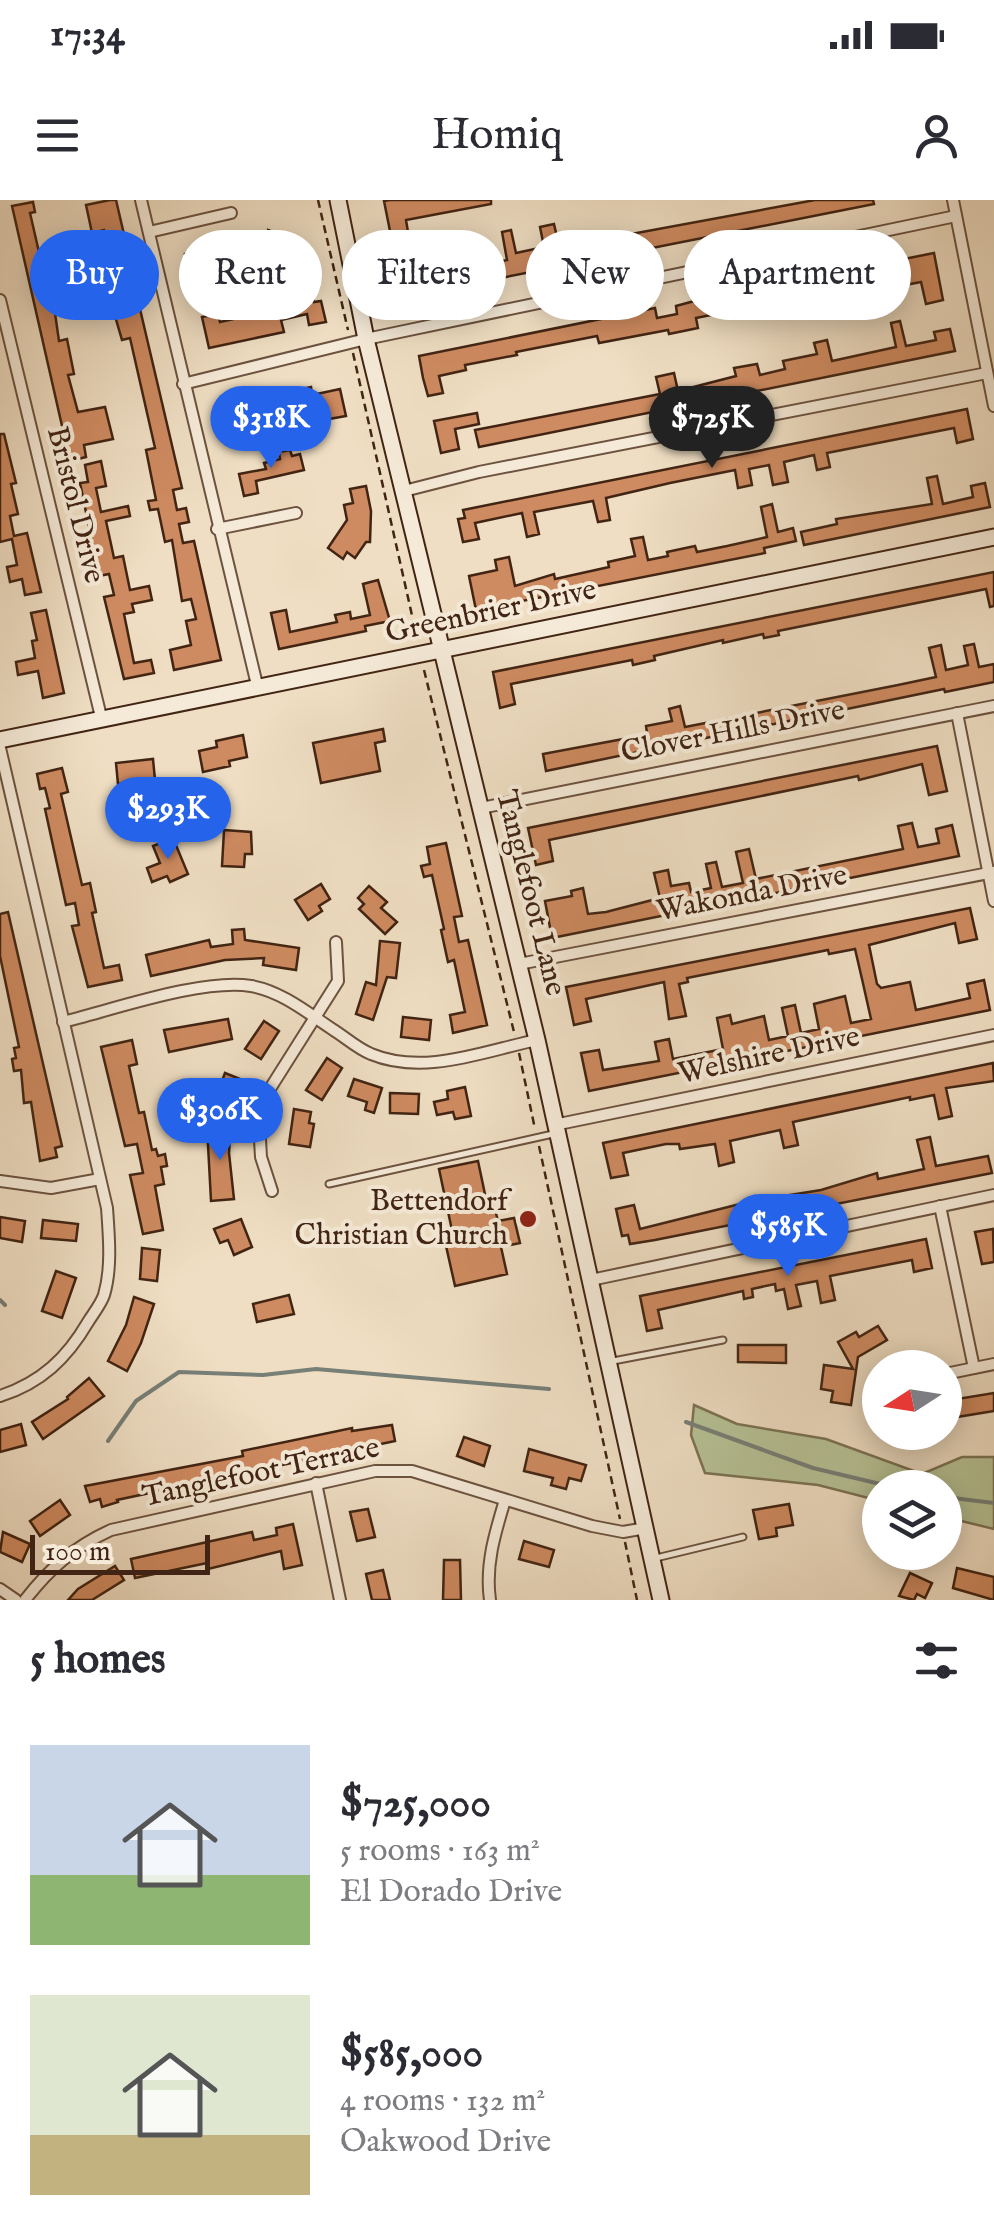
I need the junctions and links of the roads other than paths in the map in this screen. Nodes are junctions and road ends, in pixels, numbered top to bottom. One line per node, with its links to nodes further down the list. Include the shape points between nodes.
1 (140, 200): 6 (street)
2 (338, 200): 10 (main road, Tanglefoot Lane)
3 (953, 200): 5 (street)
4 (231, 213): 7 (street)
5 (956, 216): 10 (street); 11 (street)
6 (148, 230)
7 (157, 230)
8 (159, 280): 12 (street)
9 (0, 300): 22 (street, Bristol Drive)
10 (359, 341): 12 (street); 14 (main road, Tanglefoot Lane)
11 (987, 373): 13 (street); 14 (street)
12 (183, 384): 16 (street)
13 (994, 406)
14 (404, 490): 18 (main road, Tanglefoot Lane)
15 (296, 513): 16 (street)
16 (218, 529): 19 (street)
17 (994, 537): 18 (main road, Greenbrier Drive)
18 (443, 650): 19 (main road, Greenbrier Drive); 24 (main road, Tanglefoot Lane)
19 (258, 689): 22 (main road, Greenbrier Drive)
20 (994, 706): 21 (street, Clover Hills Drive)
21 (956, 713): 24 (street, Clover Hills Drive); 25 (street)
22 (102, 721): 23 (main road, Greenbrier Drive)
23 (0, 744): 30 (street)
24 (481, 808): 28 (main road, Tanglefoot Lane)
25 (991, 873): 26 (street); 28 (street, Wakonda Drive)
26 (994, 900)
27 (336, 942): 29 (street, via 338,981)
28 (519, 964): 32 (main road, Tanglefoot Lane)
29 (314, 1018): 30 (street, via 292,1002 238,985); 32 (street, via 369,1054 405,1064); 37 (street, via 266,1094 260,1157)
30 (63, 1022): 34 (street)
31 (994, 1035): 33 (street, Welshire Drive)
32 (537, 1040): 33 (main road, Tanglefoot Lane)
33 (555, 1129): 36 (lane); 40 (main road, Tanglefoot Lane)
34 (100, 1179): 35 (street, via 51,1188); 46 (street, via 110,1238 104,1297 50,1370)
35 (0, 1181)
36 (329, 1184)
37 (272, 1191)
38 (994, 1195): 39 (street)
39 (940, 1206): 40 (street); 44 (street)
40 (591, 1280): 42 (main road, Tanglefoot Lane)
41 (723, 1340): 42 (lane)
42 (610, 1362): 49 (main road, Tanglefoot Lane)
43 (994, 1364): 44 (street)
44 (974, 1368): 45 (street)
45 (962, 1370)
46 (0, 1396)
47 (316, 1483): 48 (street, Tanglefoot Terrace, via 394,1470); 54 (street, Tanglefoot Terrace, via 111,1530 48,1570); 55 (street)
48 (505, 1500): 49 (street, Tanglefoot Terrace, via 622,1532); 56 (street, via 490,1550)
49 (646, 1528): 51 (main road, Tanglefoot Lane)
50 (743, 1537): 51 (lane)
51 (653, 1559): 57 (main road, Tanglefoot Lane)
52 (0, 1589): 53 (street)
53 (16, 1600)
54 (25, 1600)
55 (340, 1600)
56 (490, 1600)
57 (661, 1600)

